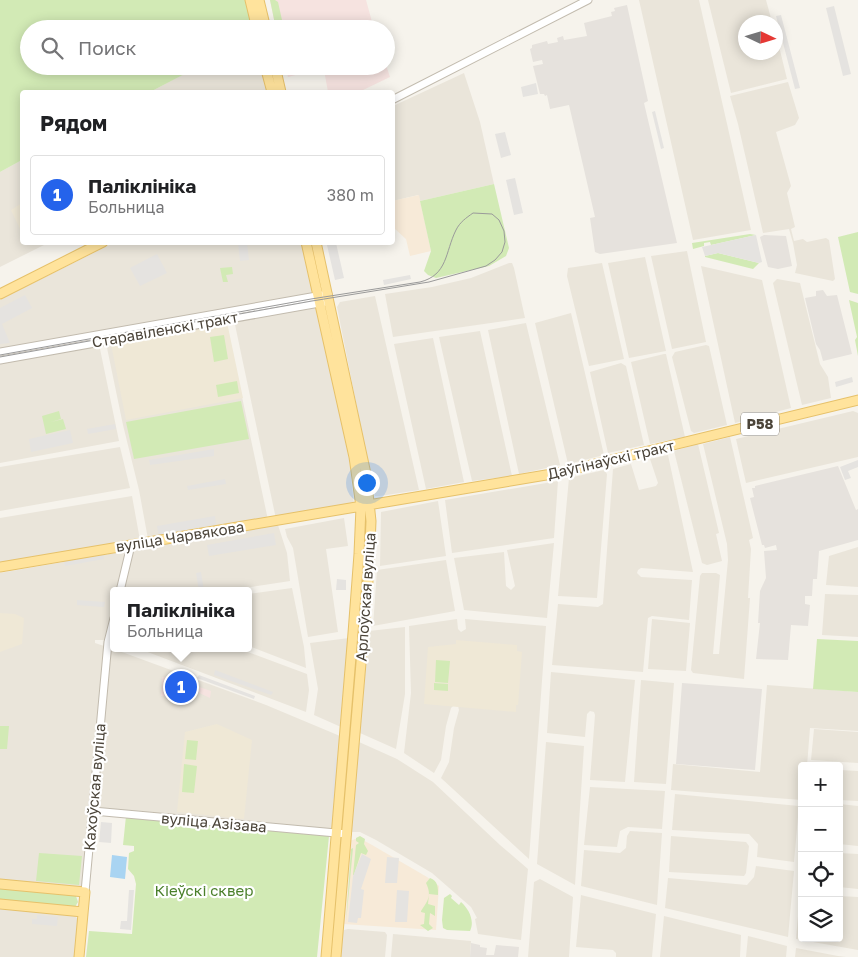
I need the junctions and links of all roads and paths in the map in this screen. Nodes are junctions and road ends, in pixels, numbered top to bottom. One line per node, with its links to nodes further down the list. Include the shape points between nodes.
1 (250, 0): 4 (main road)
2 (259, 0): 5 (main road)
3 (588, 0): 10 (street)
4 (255, 20)
5 (264, 20)
6 (268, 75): 8 (main road)
7 (277, 75): 9 (main road)
8 (272, 90)
9 (281, 90)
10 (395, 98)
11 (97, 245): 15 (main road)
12 (308, 245): 14 (main road, Арлоўская вуліца)
13 (316, 245): 14 (main road, Арлоўская вуліца)
14 (315, 260): 16 (main road, Арлоўская вуліца)
15 (0, 294)
16 (324, 298): 17 (street, Старавіленскі тракт); 18 (street, Старавіленскі тракт); 20 (main road, Арлоўская вуліца)
17 (0, 352)
18 (0, 360)
19 (858, 400): 20 (main road, Даўгінаўскі тракт / Р58, via 558,474)
20 (365, 506): 21 (main road, вуліца Чарвякова / Р58); 26 (main road, Арлоўская вуліца); 27 (main road, Арлоўская вуліца, via 369,569)
21 (131, 545): 22 (main road, вуліца Чарвякова / Р58); 23 (street)
22 (0, 567)
23 (121, 587)
24 (110, 634): 25 (street, Кахоўская вуліца)
25 (93, 811): 26 (street, вуліца Азізава); 29 (street, Кахоўская вуліца)
26 (336, 833): 27 (street, вуліца Азізава); 33 (main road, Арлоўская вуліца)
27 (346, 834): 34 (main road, Арлоўская вуліца)
28 (0, 884): 29 (main road)
29 (85, 892): 31 (main road, Кахоўская вуліца)
30 (0, 904): 31 (main road)
31 (83, 912): 32 (main road, Кахоўская вуліца)
32 (79, 957)
33 (326, 957)
34 (336, 957)

